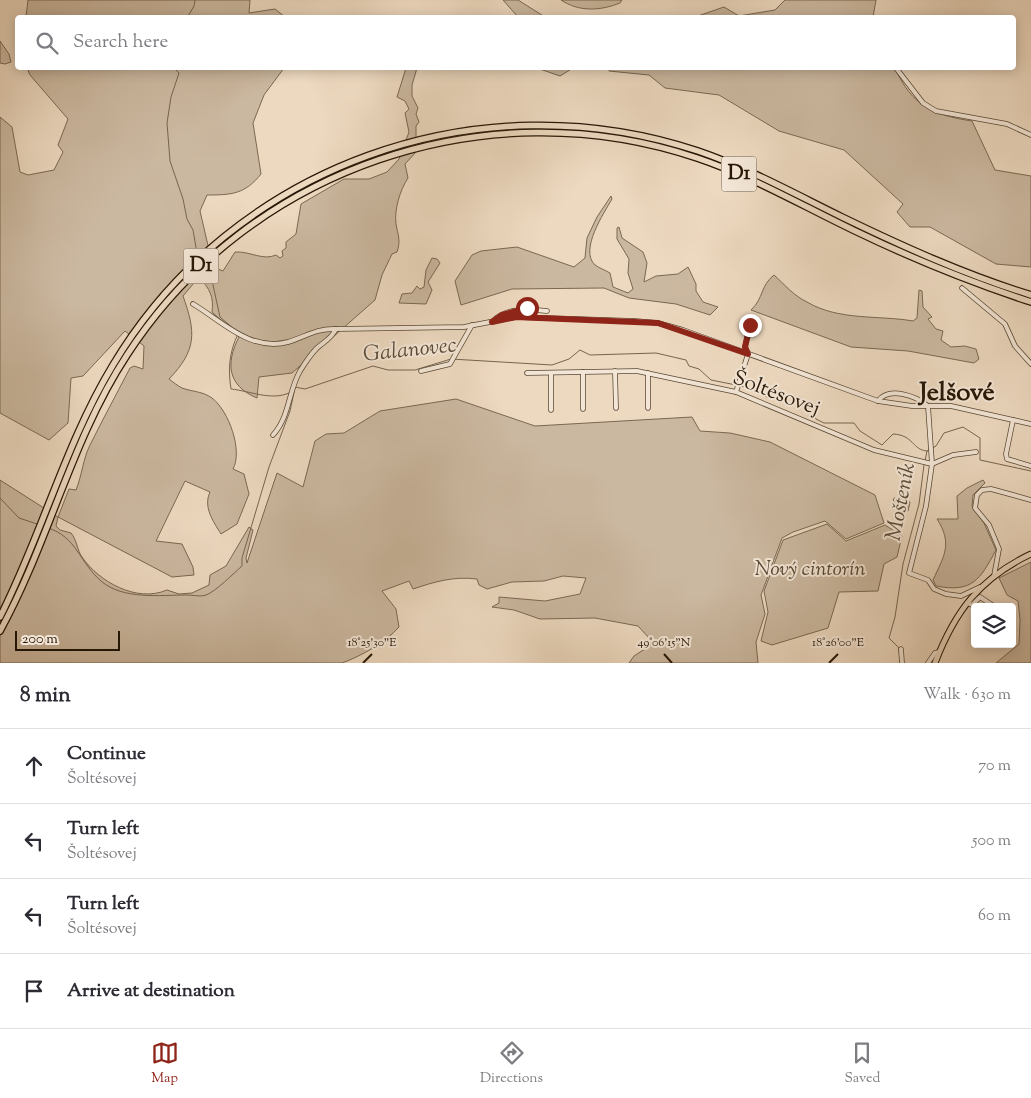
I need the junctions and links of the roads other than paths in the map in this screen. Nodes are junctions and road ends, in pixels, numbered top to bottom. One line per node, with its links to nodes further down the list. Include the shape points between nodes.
1 (898, 70): 2 (street, via 923,103 936,111 1008,124)
2 (1031, 135)
3 (269, 208): 5 (highway, D1, via 328,172 373,153 428,137 485,128 546,125 615,130 728,163 912,250); 6 (highway, D1, via 373,160 427,144 486,134 547,131 613,137 657,146 740,174 908,255); 38 (highway, D1, via 206,252 166,293 97,394)
4 (962, 288): 14 (street, via 1004,324 1015,346)
5 (1031, 295)
6 (1031, 302)
7 (193, 304): 12 (street, via 226,328 269,344 287,342 321,329)
8 (547, 311): 9 (street, Šoltésovej, via 527,308 502,315)
9 (492, 322): 10 (street, Šoltésovej); 13 (street, Šoltésovej, via 516,317 658,323)
10 (472, 325): 12 (street, Šoltésovej); 15 (street, via 450,364)
11 (750, 325): 13 (street, Šoltésovej, via 745,347)
12 (336, 329): 30 (street, via 301,369 290,395 287,414)
13 (748, 354): 21 (street, Šoltésovej); 22 (street, Šoltésovej)
14 (1031, 364)
15 (421, 371)
16 (615, 371): 17 (street, Šoltésovej); 19 (street, Šoltésovej); 24 (street)
17 (583, 372): 18 (street, Šoltésovej); 26 (street)
18 (551, 373): 20 (street, Šoltésovej); 27 (street)
19 (648, 373): 21 (street, Šoltésovej); 25 (street)
20 (527, 374)
21 (736, 392): 32 (street, Šoltésovej, via 874,450)
22 (878, 401): 23 (street, Šoltésovej); 23 (street, via 884,395 895,393 916,398)
23 (928, 406): 28 (street, Šoltésovej, via 954,406); 32 (street)
24 (616, 408)
25 (648, 408)
26 (583, 409)
27 (551, 410)
28 (1012, 420): 29 (street, Šoltésovej); 33 (street, via 1007,459)
29 (1031, 424)
30 (273, 435)
31 (976, 452): 32 (street, via 953,455)
32 (932, 464): 37 (street, via 926,506 909,572 928,580 934,589 946,594 961,596)
33 (1031, 466)
34 (1031, 500): 36 (street, via 990,489 977,495 975,508 989,525 999,549)
35 (1031, 554): 36 (main road)
36 (994, 576): 37 (main road)
37 (981, 586): 39 (main road)
38 (16, 593): 43 (highway, D1); 44 (highway, D1)
39 (966, 603): 42 (street); 46 (main road)
40 (974, 603): 41 (street, via 980,597)
41 (989, 603)
42 (971, 605)
43 (0, 617)
44 (0, 631)
45 (900, 649): 47 (street)
46 (940, 652): 48 (street, via 935,653); 49 (main road)
47 (902, 663)
48 (928, 663)
49 (935, 663)

